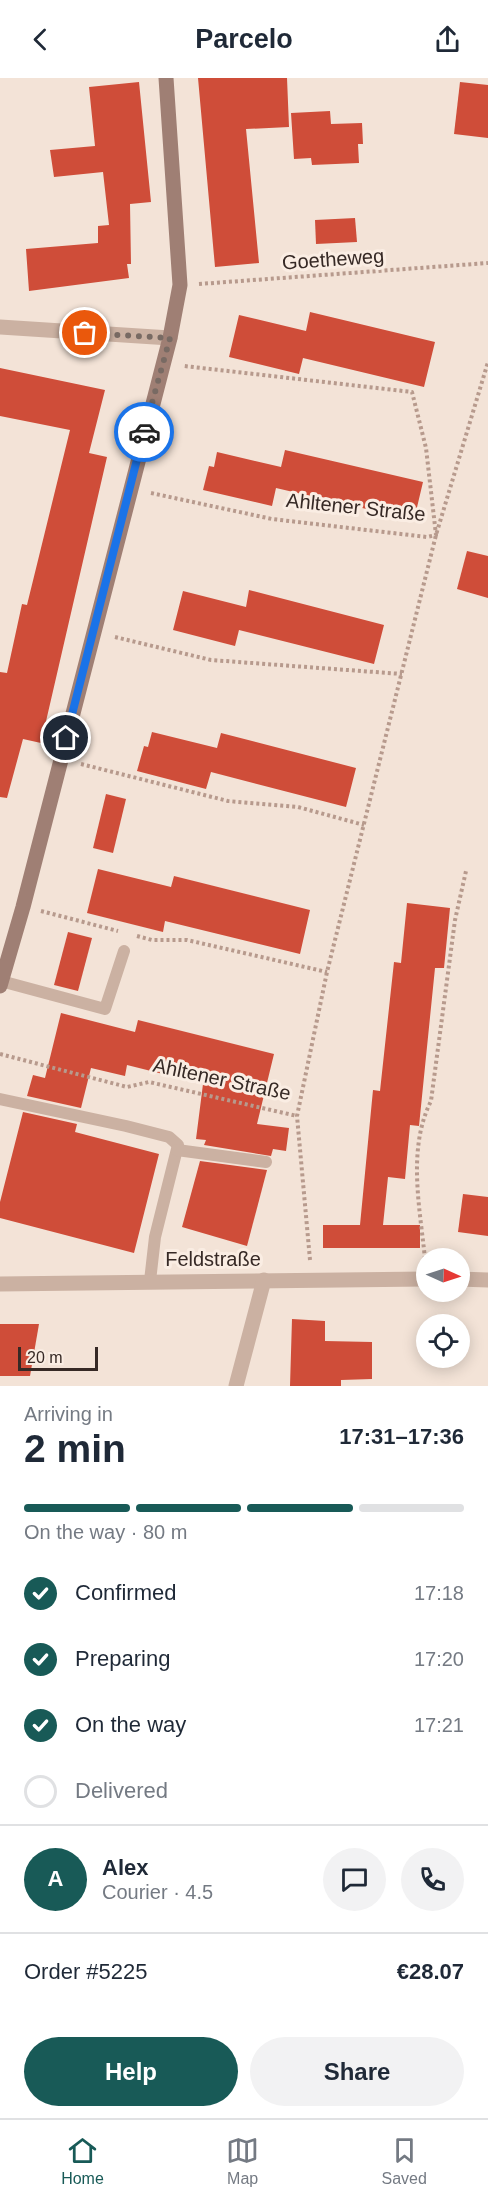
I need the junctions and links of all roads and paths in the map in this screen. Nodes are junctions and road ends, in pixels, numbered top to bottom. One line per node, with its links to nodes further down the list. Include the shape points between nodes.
1 (166, 78): 3 (main road)
2 (488, 263): 3 (path, Goetheweg)
3 (180, 285): 5 (main road)
4 (0, 327): 5 (street)
5 (170, 338): 7 (main road)
6 (488, 362): 9 (path)
7 (162, 363): 8 (main road); 9 (path, Ahltener Straße, via 412,392 426,448)
8 (130, 489): 9 (path, Ahltener Straße, via 272,519); 10 (main road)
9 (436, 535): 11 (path)
10 (93, 632): 11 (path, via 211,660); 12 (main road)
11 (402, 674): 13 (path)
12 (61, 759): 13 (path, via 228,801 298,807); 15 (main road)
13 (364, 825): 19 (path)
14 (466, 871): 26 (path, via 455,920 431,1101 424,1115 418,1156 417,1194)
15 (23, 907): 16 (path); 20 (main road)
16 (120, 932)
17 (131, 935): 19 (path, via 152,940 187,940)
18 (124, 951): 20 (lane, via 105,1009)
19 (327, 972): 23 (path)
20 (1, 984)
21 (0, 1054): 23 (path, Ahltener Straße, via 127,1087 149,1082)
22 (0, 1099): 24 (lane, via 169,1137 178,1145)
23 (297, 1116): 32 (path)
24 (177, 1150): 25 (lane); 31 (lane, via 155,1237)
25 (266, 1162)
26 (423, 1248)
27 (416, 1279): 32 (street, Feldstraße)
28 (470, 1279): 30 (street)
29 (264, 1280): 31 (street, Feldstraße); 32 (street, Feldstraße); 34 (street)
30 (488, 1280)
31 (150, 1281): 33 (street, Feldstraße)
32 (312, 1281)
33 (0, 1284)
34 (236, 1386)

